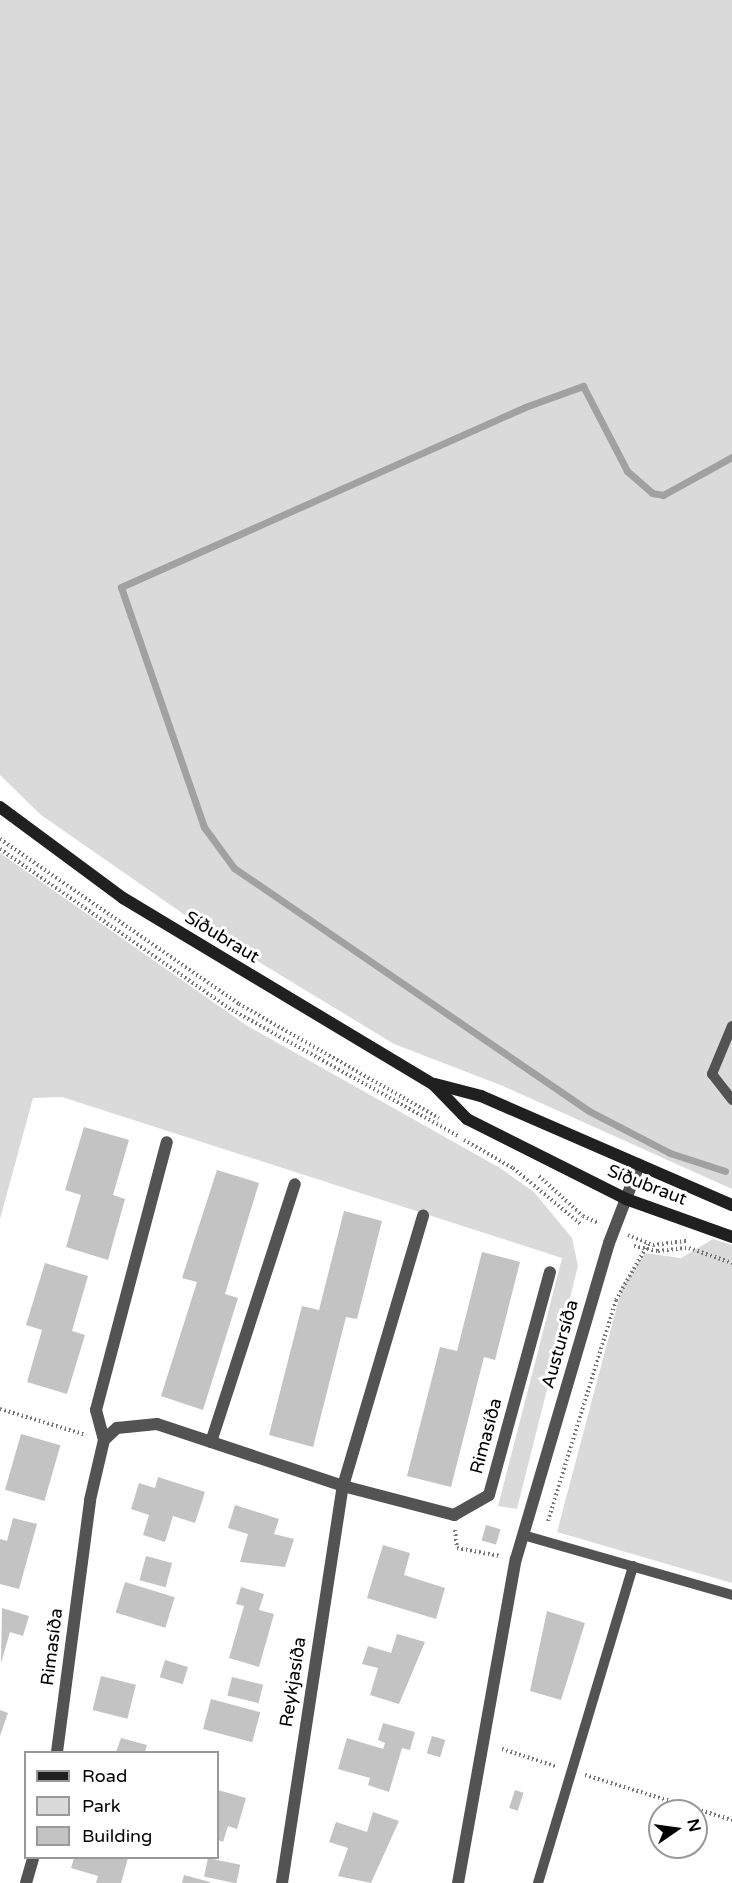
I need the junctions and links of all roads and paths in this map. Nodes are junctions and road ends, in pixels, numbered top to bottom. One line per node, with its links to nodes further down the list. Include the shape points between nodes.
1 (0, 807): 5 (street, Síðubraut, via 123,898)
2 (0, 839): 13 (path, via 239,1004 511,1157)
3 (0, 849): 14 (path, via 232,1010 513,1168)
4 (732, 1026): 6 (lane, via 712,1074)
5 (433, 1084): 8 (street, Síðubraut, via 481,1096); 10 (street, Síðubraut, via 467,1119)
6 (732, 1100)
7 (167, 1142): 22 (street, Rimasíða, via 96,1410)
8 (639, 1165): 10 (street, Austursíða); 11 (street, Síðubraut)
9 (295, 1184): 23 (street)
10 (626, 1199): 15 (street, Síðubraut); 26 (street, Austursíða)
11 (732, 1205)
12 (423, 1216): 24 (street)
13 (583, 1216)
14 (582, 1225)
15 (732, 1237)
16 (639, 1240): 18 (path, via 653,1245 690,1241)
17 (634, 1246): 19 (path, via 689,1248)
18 (732, 1256)
19 (732, 1263)
20 (550, 1272): 25 (street, Rimasíða, via 489,1495)
21 (0, 1409): 22 (path)
22 (104, 1440): 23 (street, via 117,1428 157,1424); 31 (street, Rimasíða, via 90,1500)
23 (211, 1442): 24 (street)
24 (343, 1486): 25 (street); 36 (street, Reykjasíða)
25 (454, 1515): 27 (path, via 457,1548)
26 (523, 1535): 27 (street, Austursíða); 28 (lane)
27 (516, 1559): 37 (street, Austursíða)
28 (633, 1566): 29 (lane); 32 (lane)
29 (732, 1595)
30 (502, 1749): 32 (path)
31 (57, 1751)
32 (572, 1771): 33 (path); 38 (lane)
33 (732, 1820)
34 (32, 1859): 35 (street)
35 (26, 1883)
36 (282, 1883)
37 (458, 1883)
38 (538, 1883)

